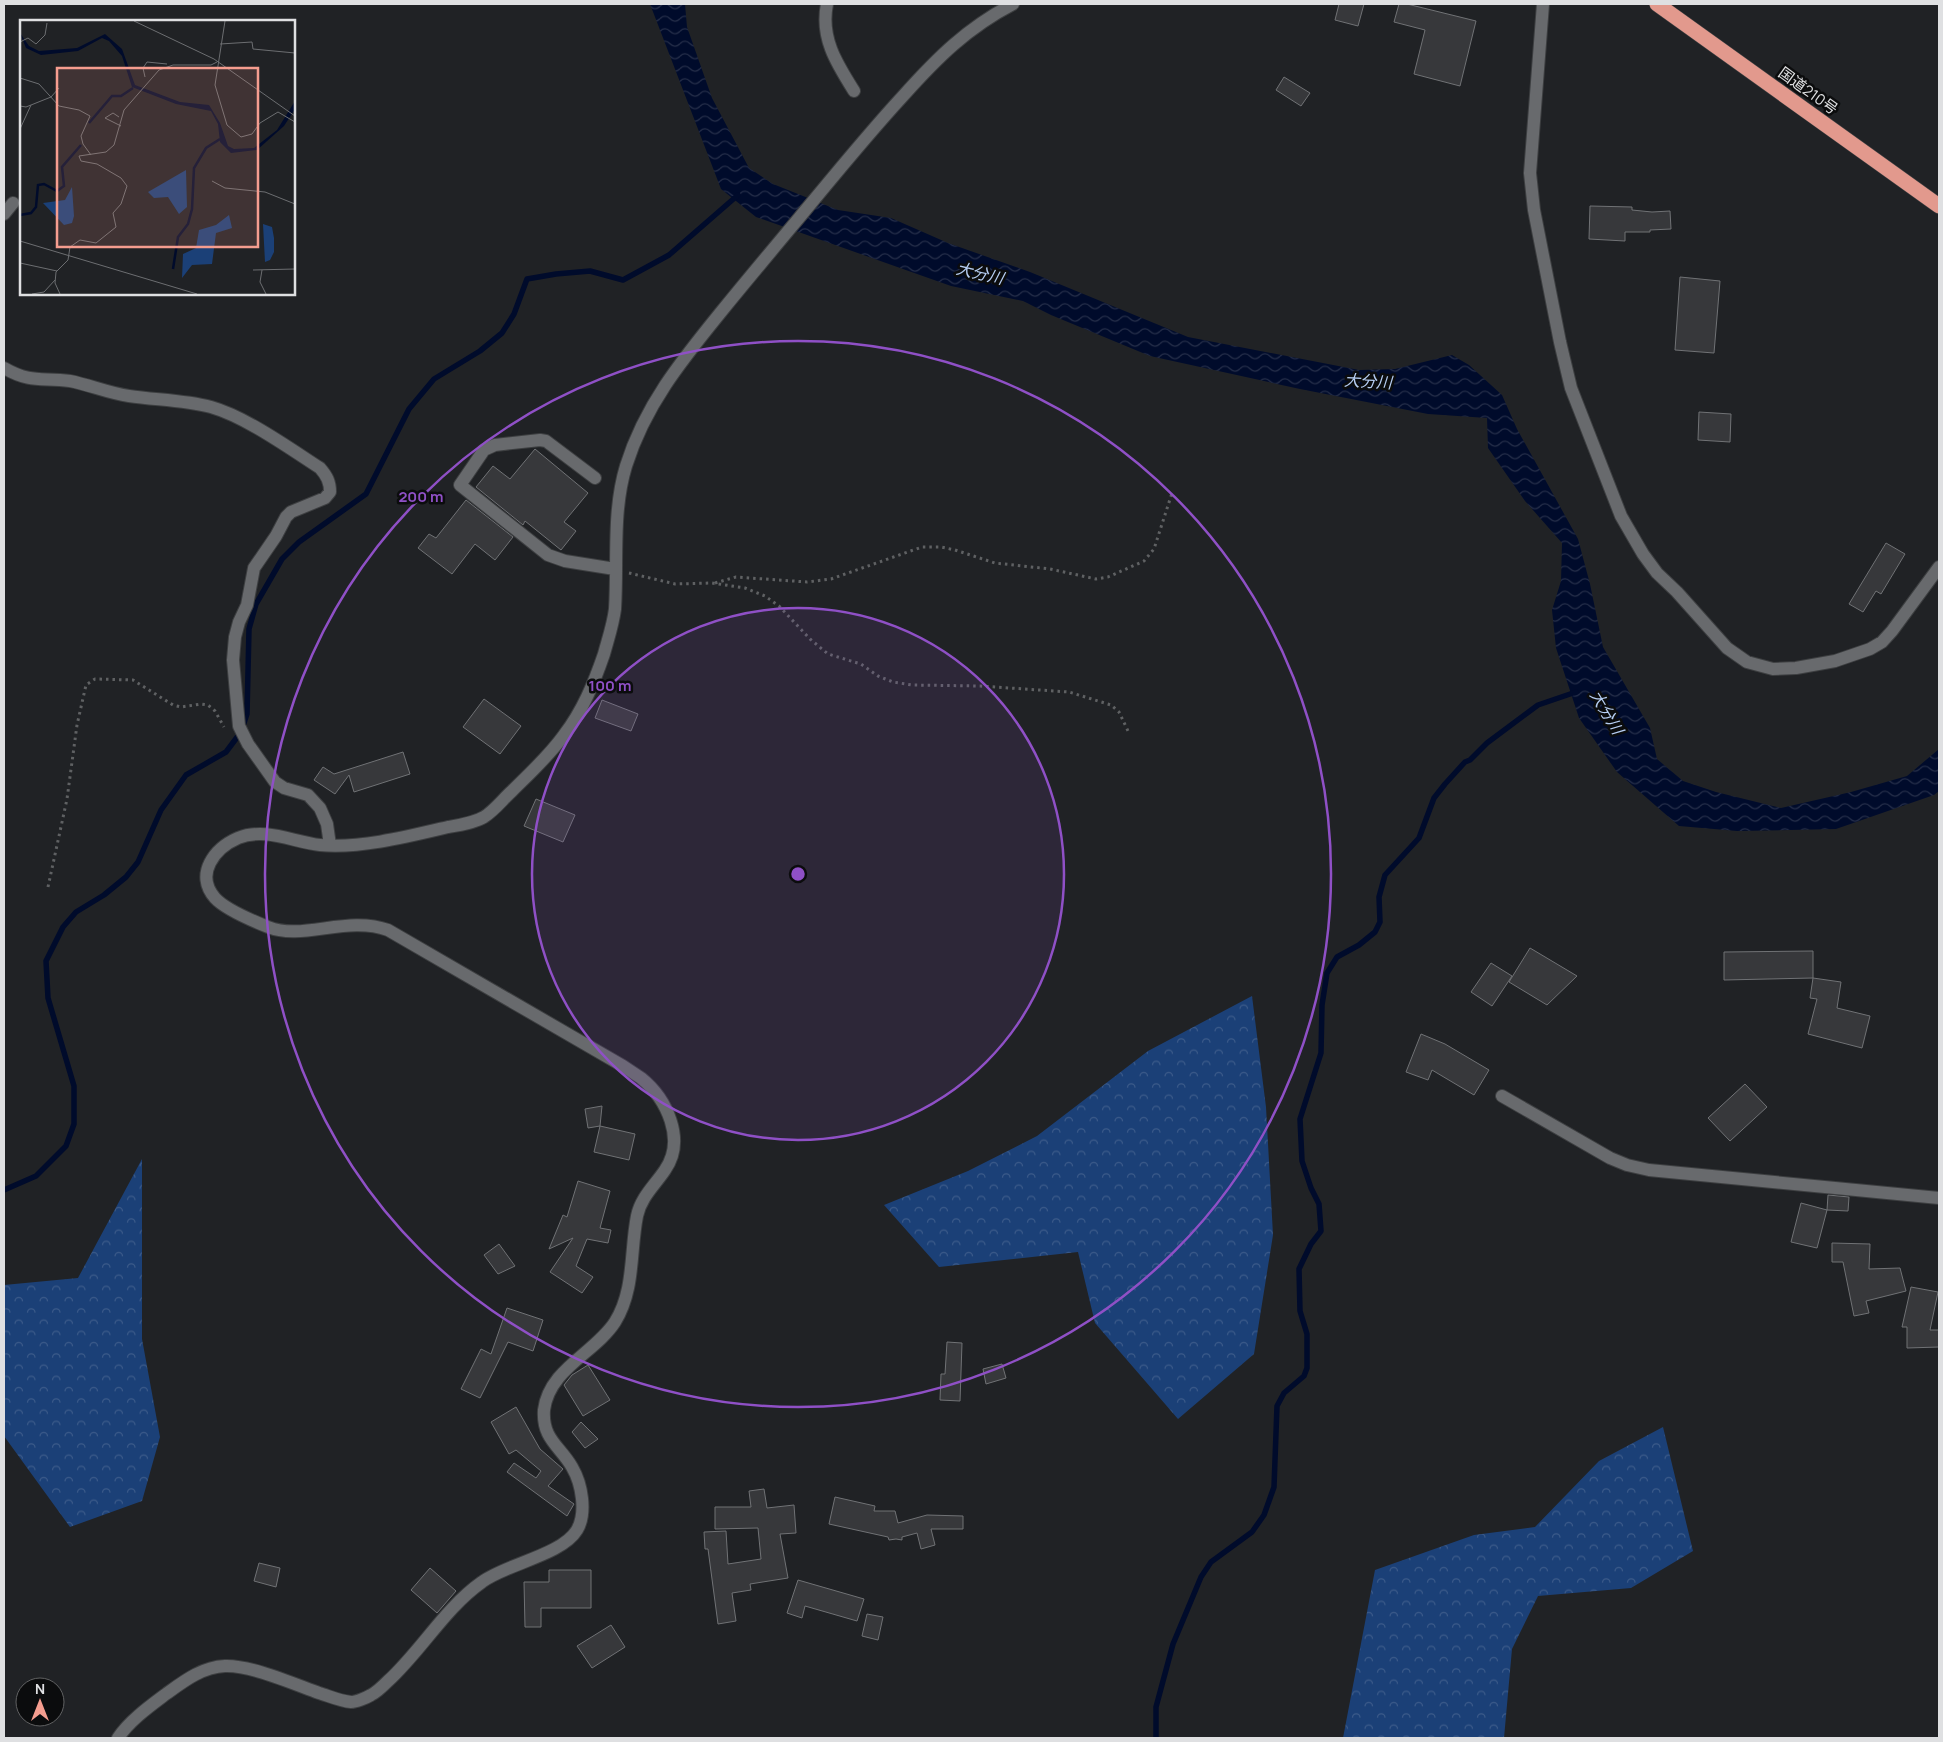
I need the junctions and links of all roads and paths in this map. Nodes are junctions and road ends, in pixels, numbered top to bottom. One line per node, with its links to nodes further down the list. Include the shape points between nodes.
1 (827, 4): 5 (street, via 829,47)
2 (1013, 4): 13 (street, via 985,19 954,42 929,67 677,366 639,429 624,470 618,513)
3 (1543, 4): 12 (street, via 1530,173 1538,229 1566,369 1578,409 1621,516 1652,566 1727,648 1747,662 1773,669 1835,661 1882,642)
4 (1657, 4): 7 (highway, 国道210号)
5 (854, 91)
6 (13, 203): 8 (street)
7 (1939, 206)
8 (4, 214)
9 (4, 368): 15 (street, via 31,379 68,381 108,392 178,401 233,414 326,474 330,492 325,498 291,512 254,568 247,605 235,638 233,660)
10 (595, 478): 13 (street, via 546,441 540,440 494,445 484,450 460,485 548,555)
11 (1172, 493): 14 (path, via 1151,555 1108,577 1096,579 1050,569 995,563 956,550 930,546 830,579 807,582 736,577)
12 (1939, 567)
13 (616, 569): 14 (path, via 675,584); 17 (street, via 611,629 587,699 554,748 489,814 474,822 432,831)
14 (712, 583): 16 (path, via 745,588 766,596 828,654 861,664 893,682 1069,692 1111,704 1119,712)
15 (240, 726): 17 (street, via 248,744 275,782 308,795 320,808 327,824); 18 (path, via 223,726 208,705 173,705 133,680 95,679 86,685)
16 (1129, 734)
17 (330, 845): 21 (street, via 270,834 238,838 218,850 210,861 207,885 221,904 270,928 297,931 364,924 408,940 643,1079 664,1105 671,1121 674,1150 638,1211 631,1274 616,1321 564,1372 555,1383 544,1409 551,1442 571,1466 583,1503 580,1522 568,1541 499,1571 469,1591 402,1668 372,1695 352,1702 238,1667 211,1668 199,1672 157,1700)
18 (48, 887)
19 (1502, 1096): 20 (street, via 1627,1165 1649,1170)
20 (1939, 1198)
21 (118, 1738)

